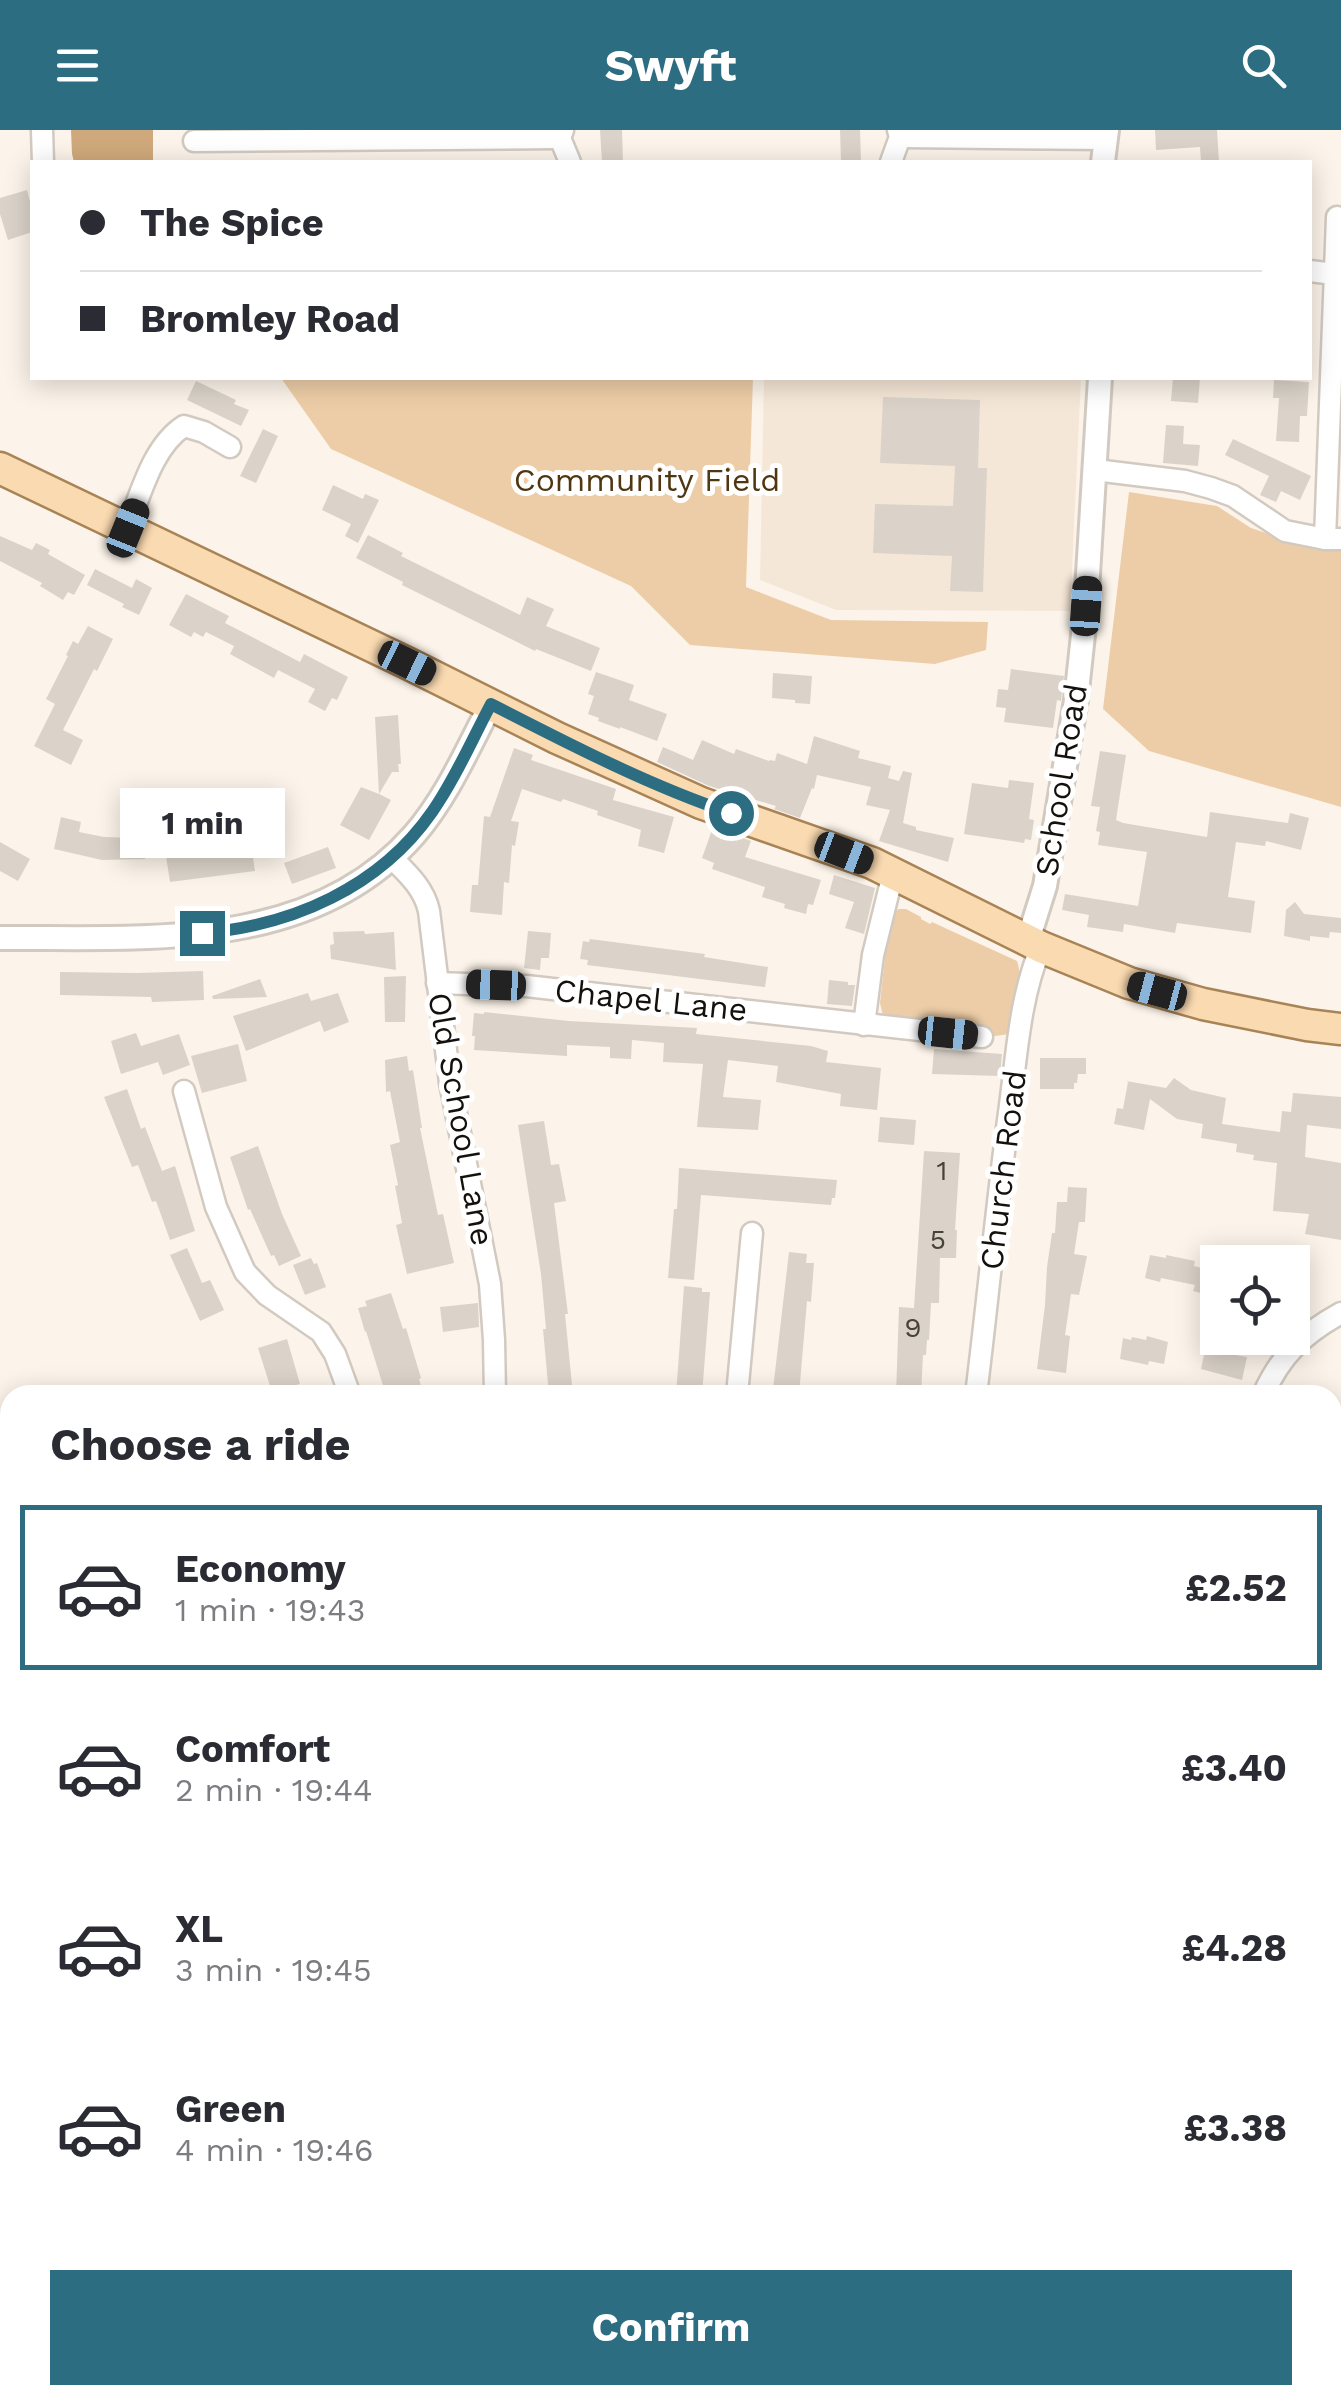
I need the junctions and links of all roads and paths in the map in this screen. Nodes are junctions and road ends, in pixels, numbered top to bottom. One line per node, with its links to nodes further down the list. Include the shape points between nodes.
1 (42, 130): 6 (street)
2 (562, 134): 4 (street); 8 (street)
3 (899, 134): 5 (street); 9 (street)
4 (193, 135): 7 (street)
5 (1105, 144)
6 (43, 160)
7 (191, 160)
8 (569, 160)
9 (892, 160)
10 (1337, 217): 12 (street)
11 (1312, 272): 12 (street)
12 (1334, 274): 18 (street)
13 (1100, 380): 16 (street, School Road)
14 (230, 447): 17 (street, via 184,426 171,435)
15 (0, 468): 17 (main road)
16 (1096, 470): 18 (street, via 1212,488 1285,530); 23 (street, School Road, via 1076,700)
17 (128, 528): 19 (main road)
18 (1333, 539)
19 (491, 704): 20 (street, via 434,810); 21 (main road, via 702,803)
20 (391, 857): 22 (street, via 327,901 247,926 176,936); 24 (street, Old School Lane, via 426,899)
21 (893, 874): 23 (main road); 25 (street)
22 (0, 938)
23 (1034, 944): 26 (main road, via 1203,1004); 34 (street, Church Road)
24 (437, 982): 25 (street, Chapel Lane); 32 (street, Old School Lane, via 488,1272)
25 (864, 1025): 27 (street, Chapel Lane)
26 (1341, 1028)
27 (982, 1037)
28 (184, 1090): 31 (street, via 216,1207 245,1272 321,1332)
29 (752, 1233): 33 (street)
30 (1341, 1312): 35 (street, via 1290,1349)
31 (346, 1385)
32 (496, 1385)
33 (738, 1385)
34 (977, 1385)
35 (1270, 1385)

